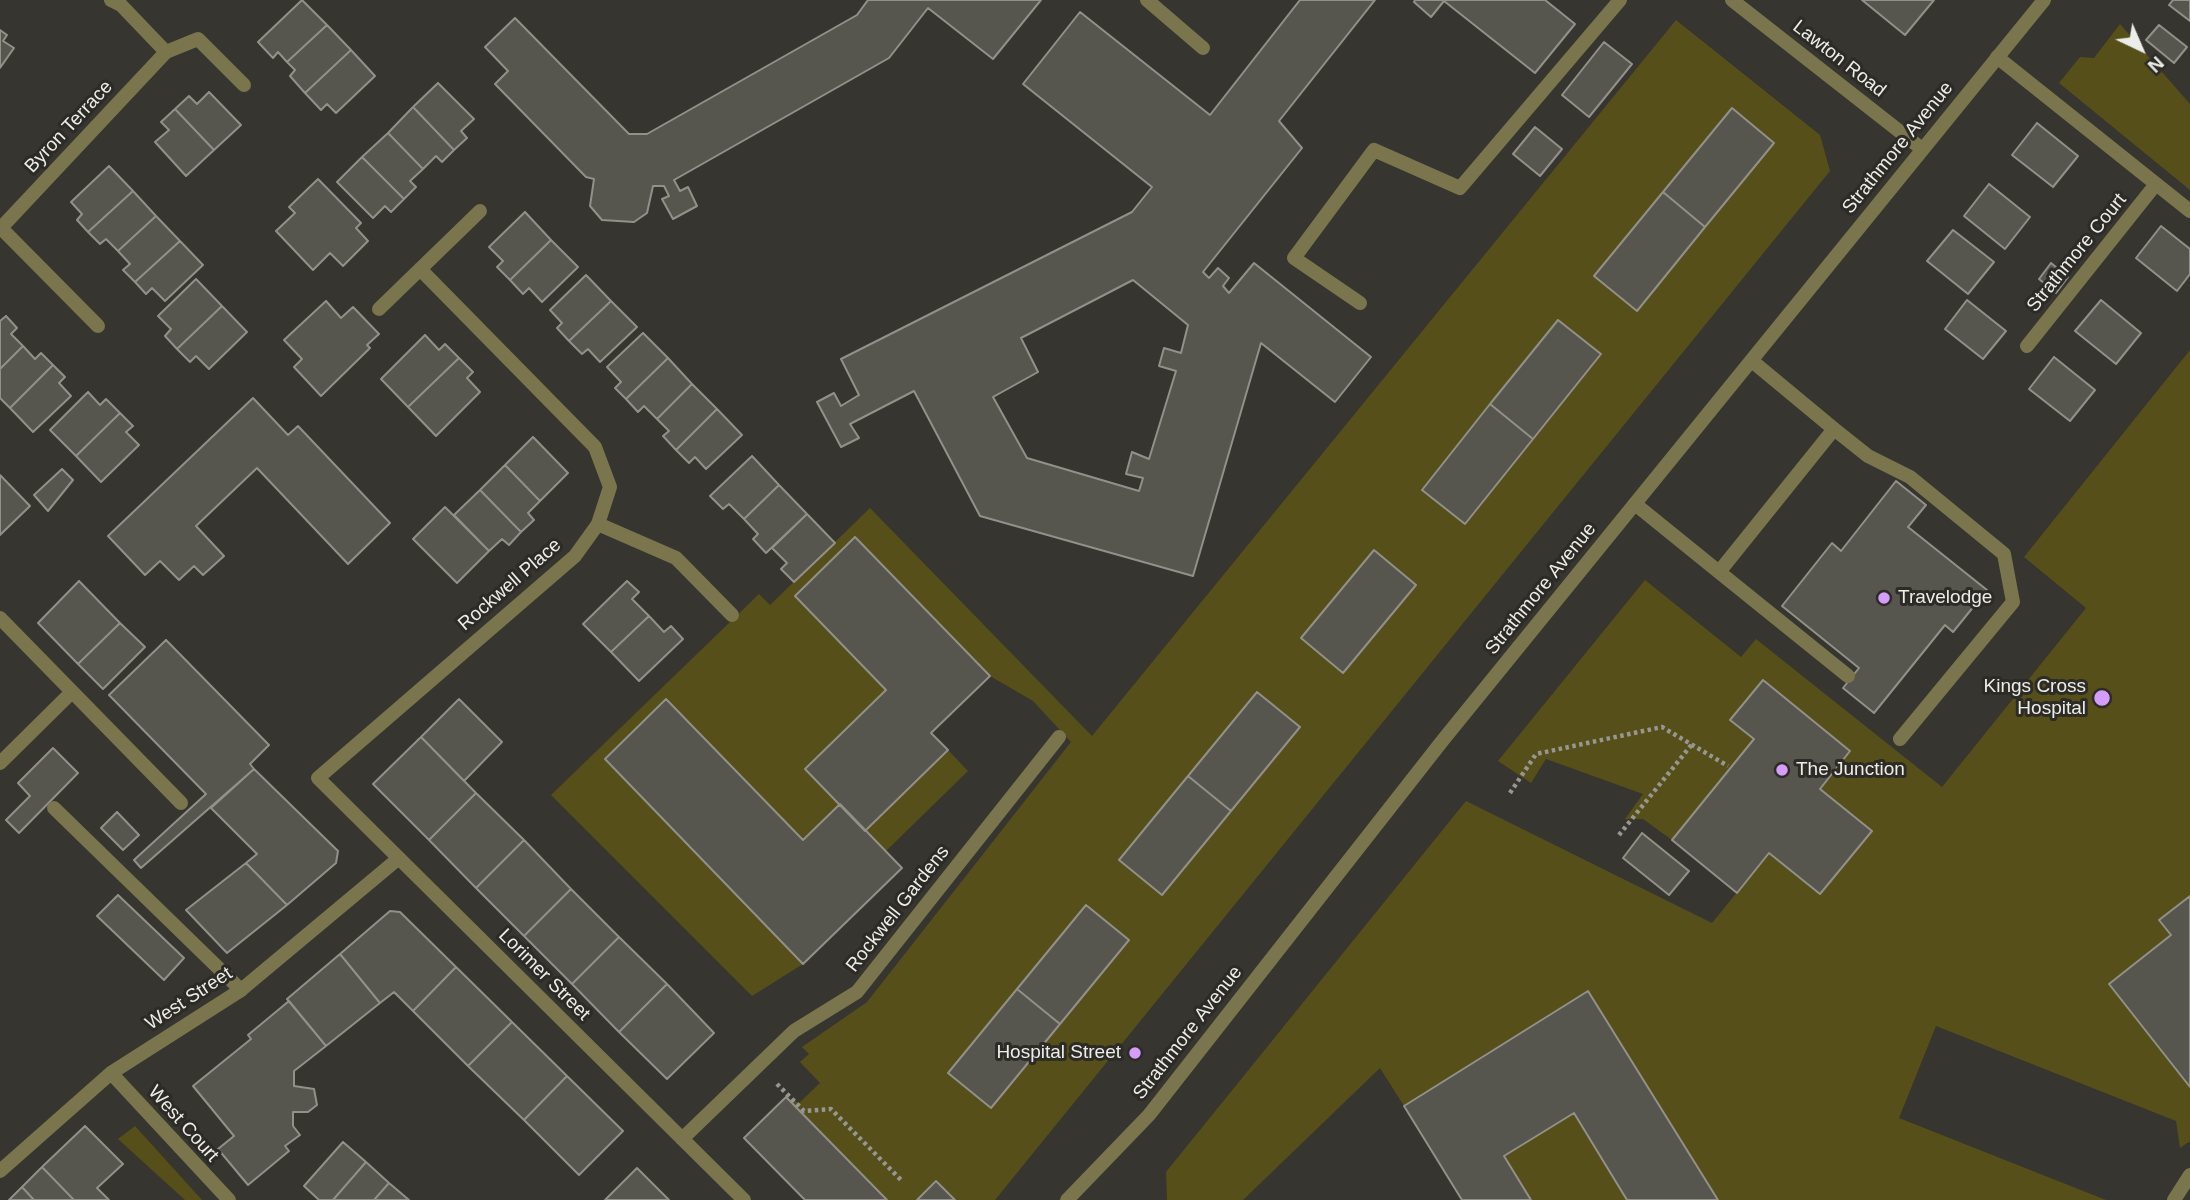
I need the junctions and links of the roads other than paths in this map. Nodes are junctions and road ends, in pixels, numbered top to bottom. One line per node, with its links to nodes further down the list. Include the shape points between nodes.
1 (111, 0): 7 (street)
2 (1147, 0): 6 (street)
3 (1620, 0): 16 (street, via 1460,188 1374,149 1294,258)
4 (1731, 0): 10 (street, Lawton Road)
5 (2044, 0): 8 (street, Strathmore Avenue)
6 (1203, 48)
7 (166, 51): 9 (street, Byron Terrace, via 198,39); 14 (street, Byron Terrace)
8 (1997, 57): 10 (street, Strathmore Avenue); 11 (street)
9 (244, 85)
10 (1922, 149): 20 (street, Strathmore Avenue)
11 (2157, 184): 13 (street); 19 (street, Strathmore Court)
12 (480, 211): 15 (street)
13 (2190, 211)
14 (0, 228): 18 (street, Byron Terrace)
15 (420, 269): 17 (street); 23 (street, Rockwell Place, via 595,447 610,487)
16 (1360, 303)
17 (379, 309)
18 (97, 326)
19 (2027, 346)
20 (1752, 361): 21 (street); 22 (street, Strathmore Avenue)
21 (1834, 429): 24 (street); 30 (street, via 1868,457 1910,477 2004,554 2013,603)
22 (1635, 504): 24 (street); 43 (street, Strathmore Avenue, via 1367,835 1149,1115)
23 (598, 524): 25 (street, via 676,558); 32 (street, Rockwell Place, via 575,556)
24 (1720, 572): 27 (street)
25 (732, 615)
26 (0, 618): 28 (street)
27 (1848, 676)
28 (72, 692): 31 (street); 33 (street)
29 (1059, 737): 38 (street, Rockwell Gardens, via 857,992 794,1031)
30 (1900, 739)
31 (0, 763)
32 (317, 778): 35 (street, Lorimer Street)
33 (181, 803)
34 (54, 808): 36 (street)
35 (399, 858): 36 (street, West Street); 38 (street, Lorimer Street)
36 (241, 990): 37 (street, West Street)
37 (111, 1073): 39 (street, West Street); 41 (street, West Court)
38 (682, 1139): 42 (street, Lorimer Street)
39 (0, 1171)
40 (2190, 1175): 44 (street)
41 (229, 1200)
42 (744, 1200)
43 (1067, 1200)
44 (2174, 1200)

